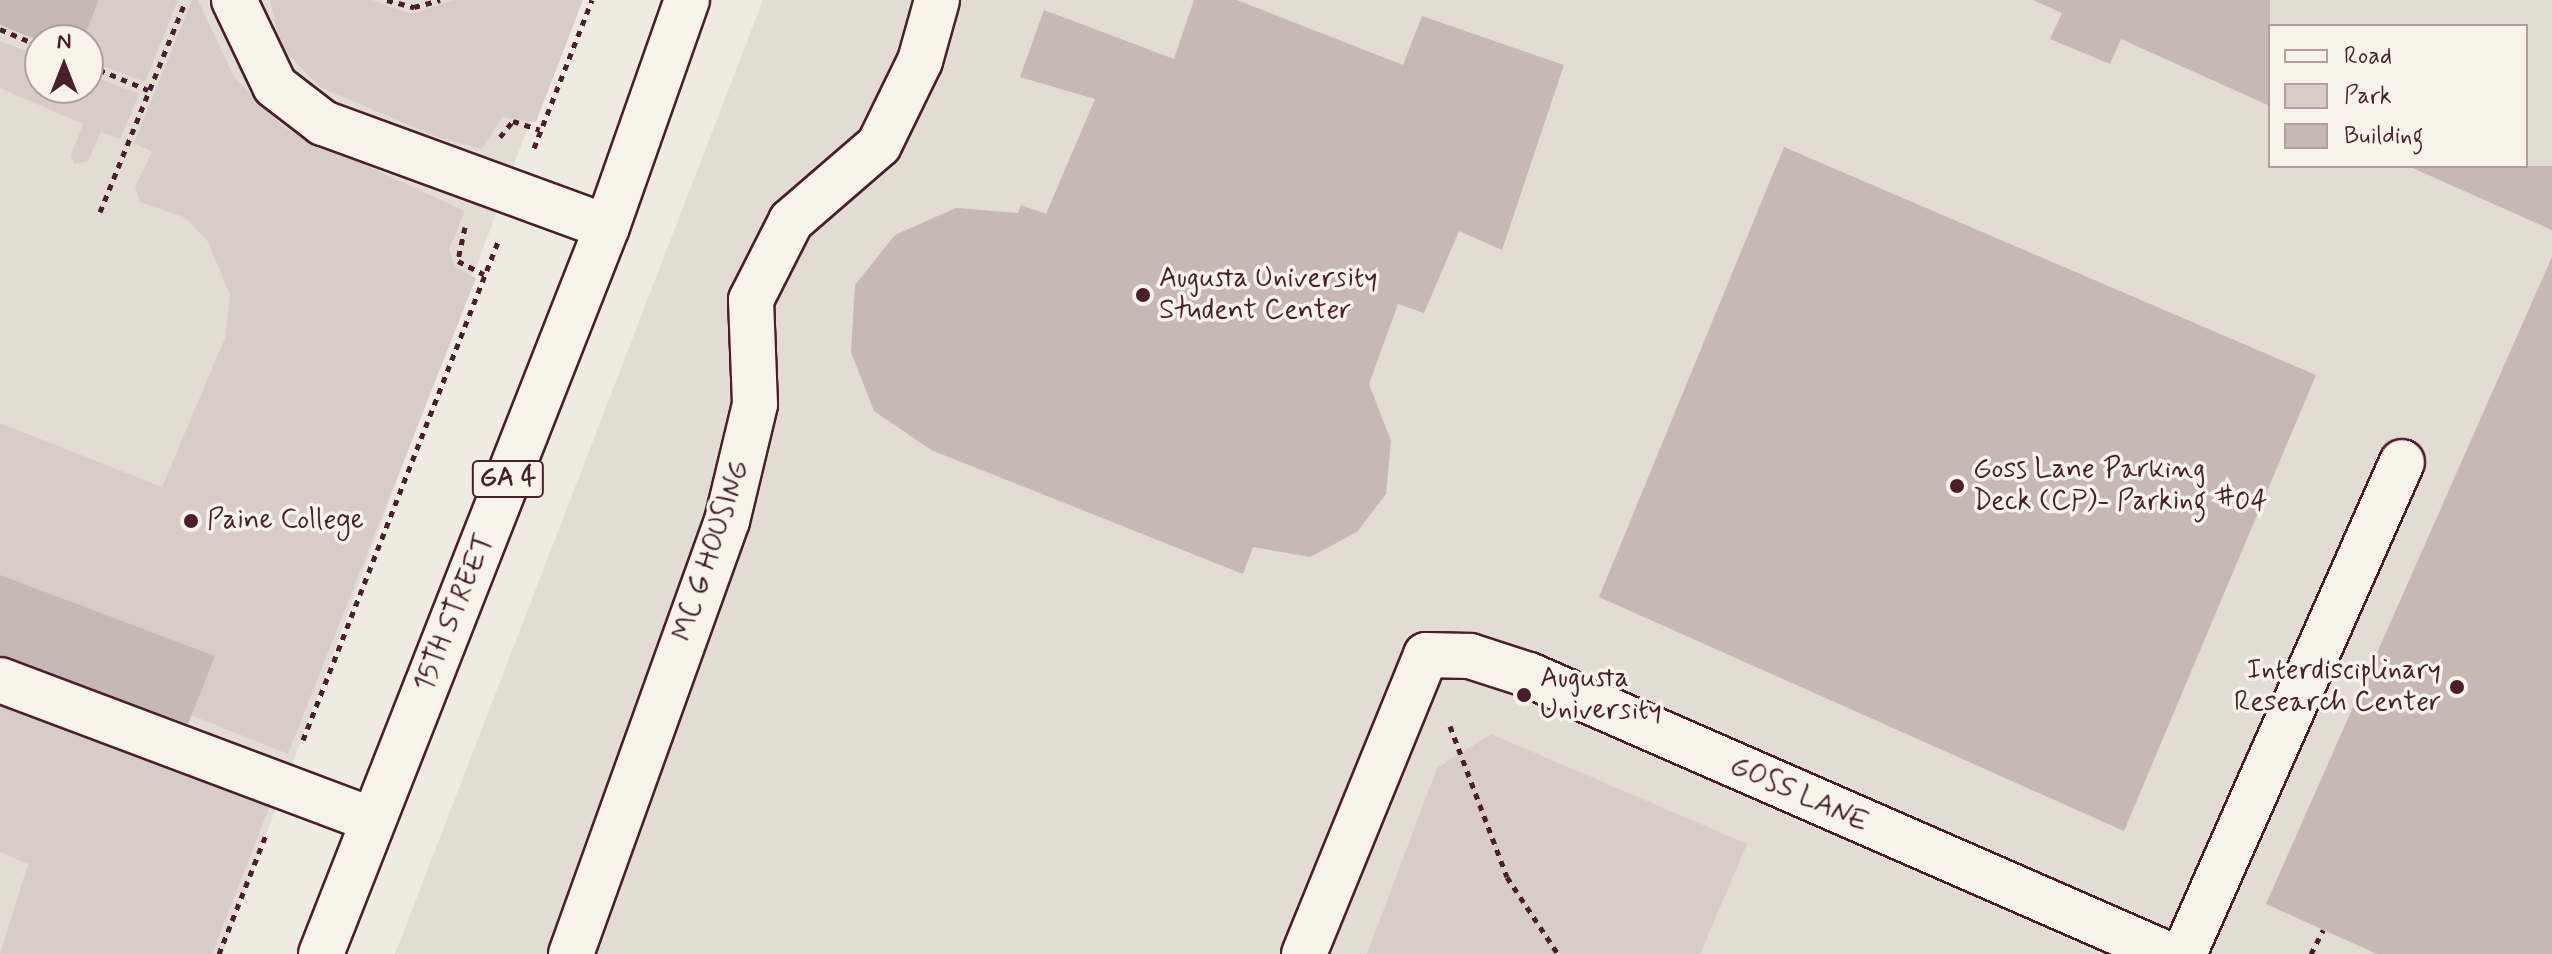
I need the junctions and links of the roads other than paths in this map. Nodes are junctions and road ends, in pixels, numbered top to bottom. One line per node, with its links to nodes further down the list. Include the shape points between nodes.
1 (234, 0): 4 (street, via 275,86 323,123)
2 (687, 0): 4 (street, 15TH STREET / GA 4)
3 (937, 0): 9 (street, MC G HOUSING, via 920,61 879,145 791,221 751,300 755,404 727,521)
4 (607, 227): 7 (street, 15TH STREET / GA 4)
5 (2402, 462): 12 (street)
6 (0, 680): 7 (street)
7 (373, 820): 8 (street, 15TH STREET / GA 4)
8 (321, 954)
9 (571, 954)
10 (1304, 954): 11 (street, GOSS LANE, via 1426,655 1470,656 1529,675)
11 (2167, 954)
12 (2184, 954)

